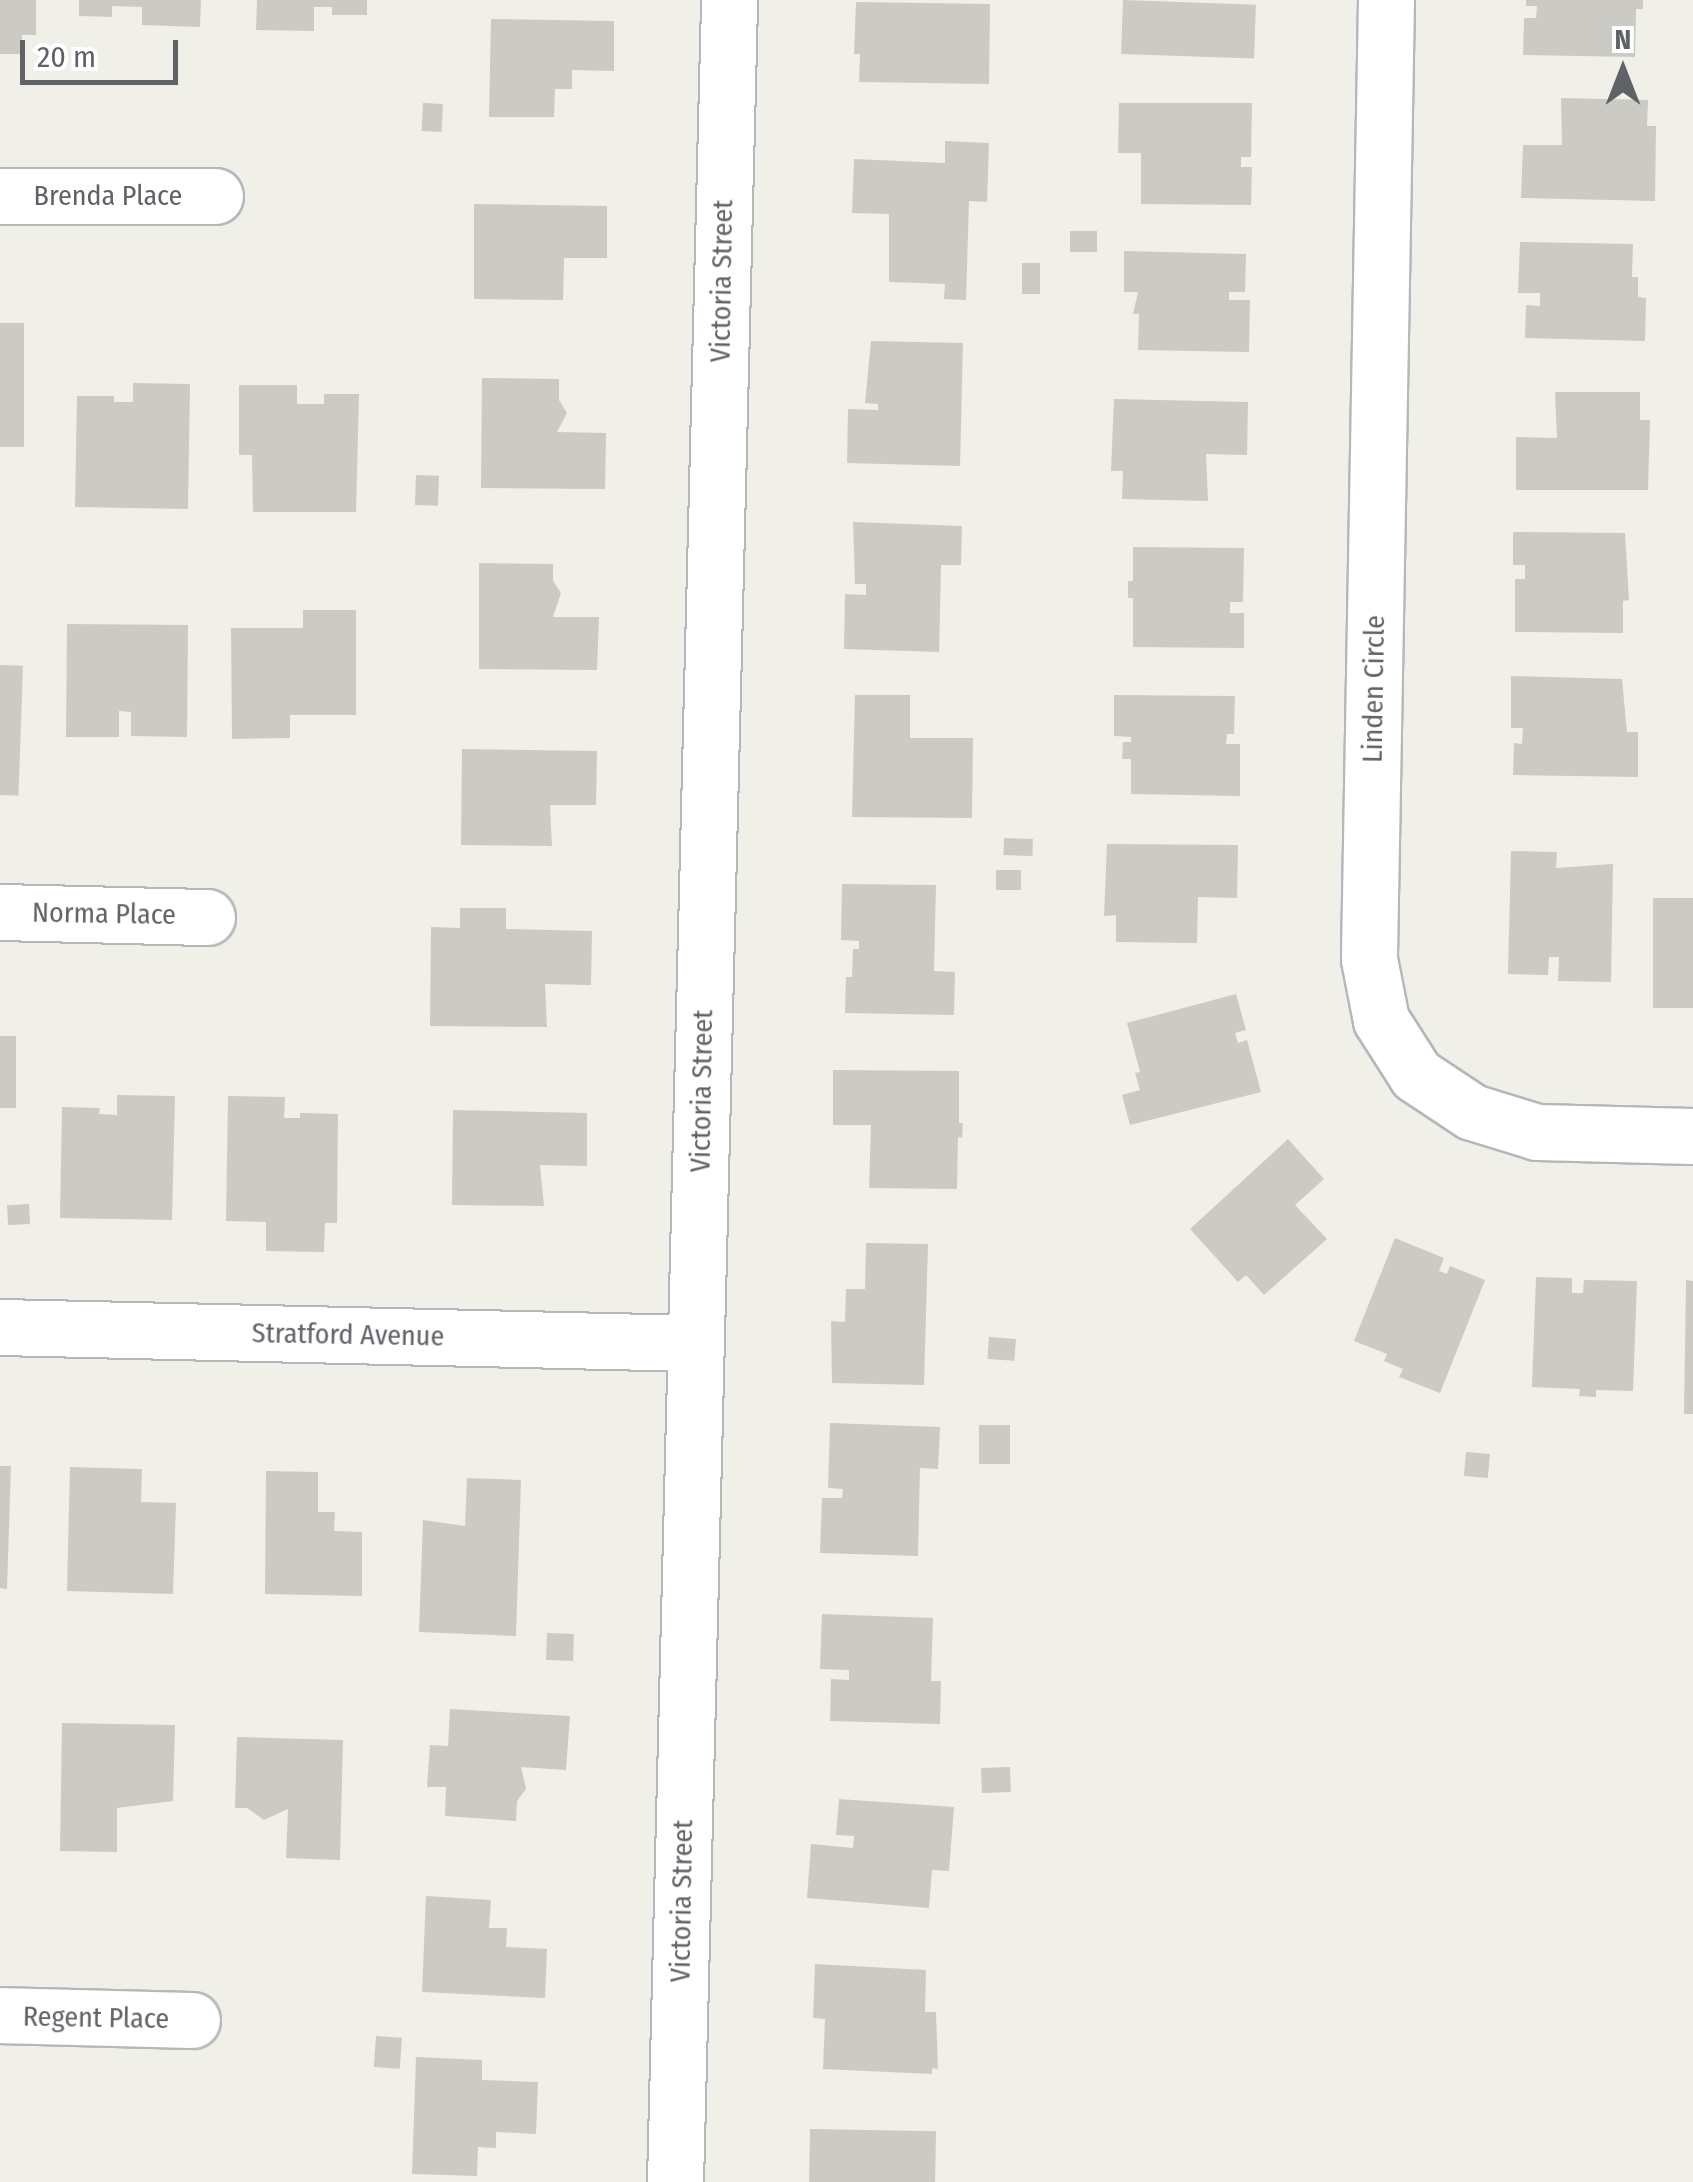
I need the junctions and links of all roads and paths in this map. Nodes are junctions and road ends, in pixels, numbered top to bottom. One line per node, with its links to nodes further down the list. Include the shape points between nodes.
1 (728, 0): 9 (street, Victoria Street)
2 (1386, 0): 7 (street, Linden Circle, via 1369,959 1380,1020 1416,1076 1472,1112 1537,1132)
3 (0, 196): 4 (street, Brenda Place)
4 (215, 196)
5 (0, 912): 6 (street, Norma Place)
6 (208, 917)
7 (1693, 1136)
8 (0, 1327): 9 (street, Stratford Avenue)
9 (696, 1342): 12 (street, Victoria Street)
10 (0, 2015): 11 (street, Regent Place)
11 (192, 2020)
12 (675, 2182)

